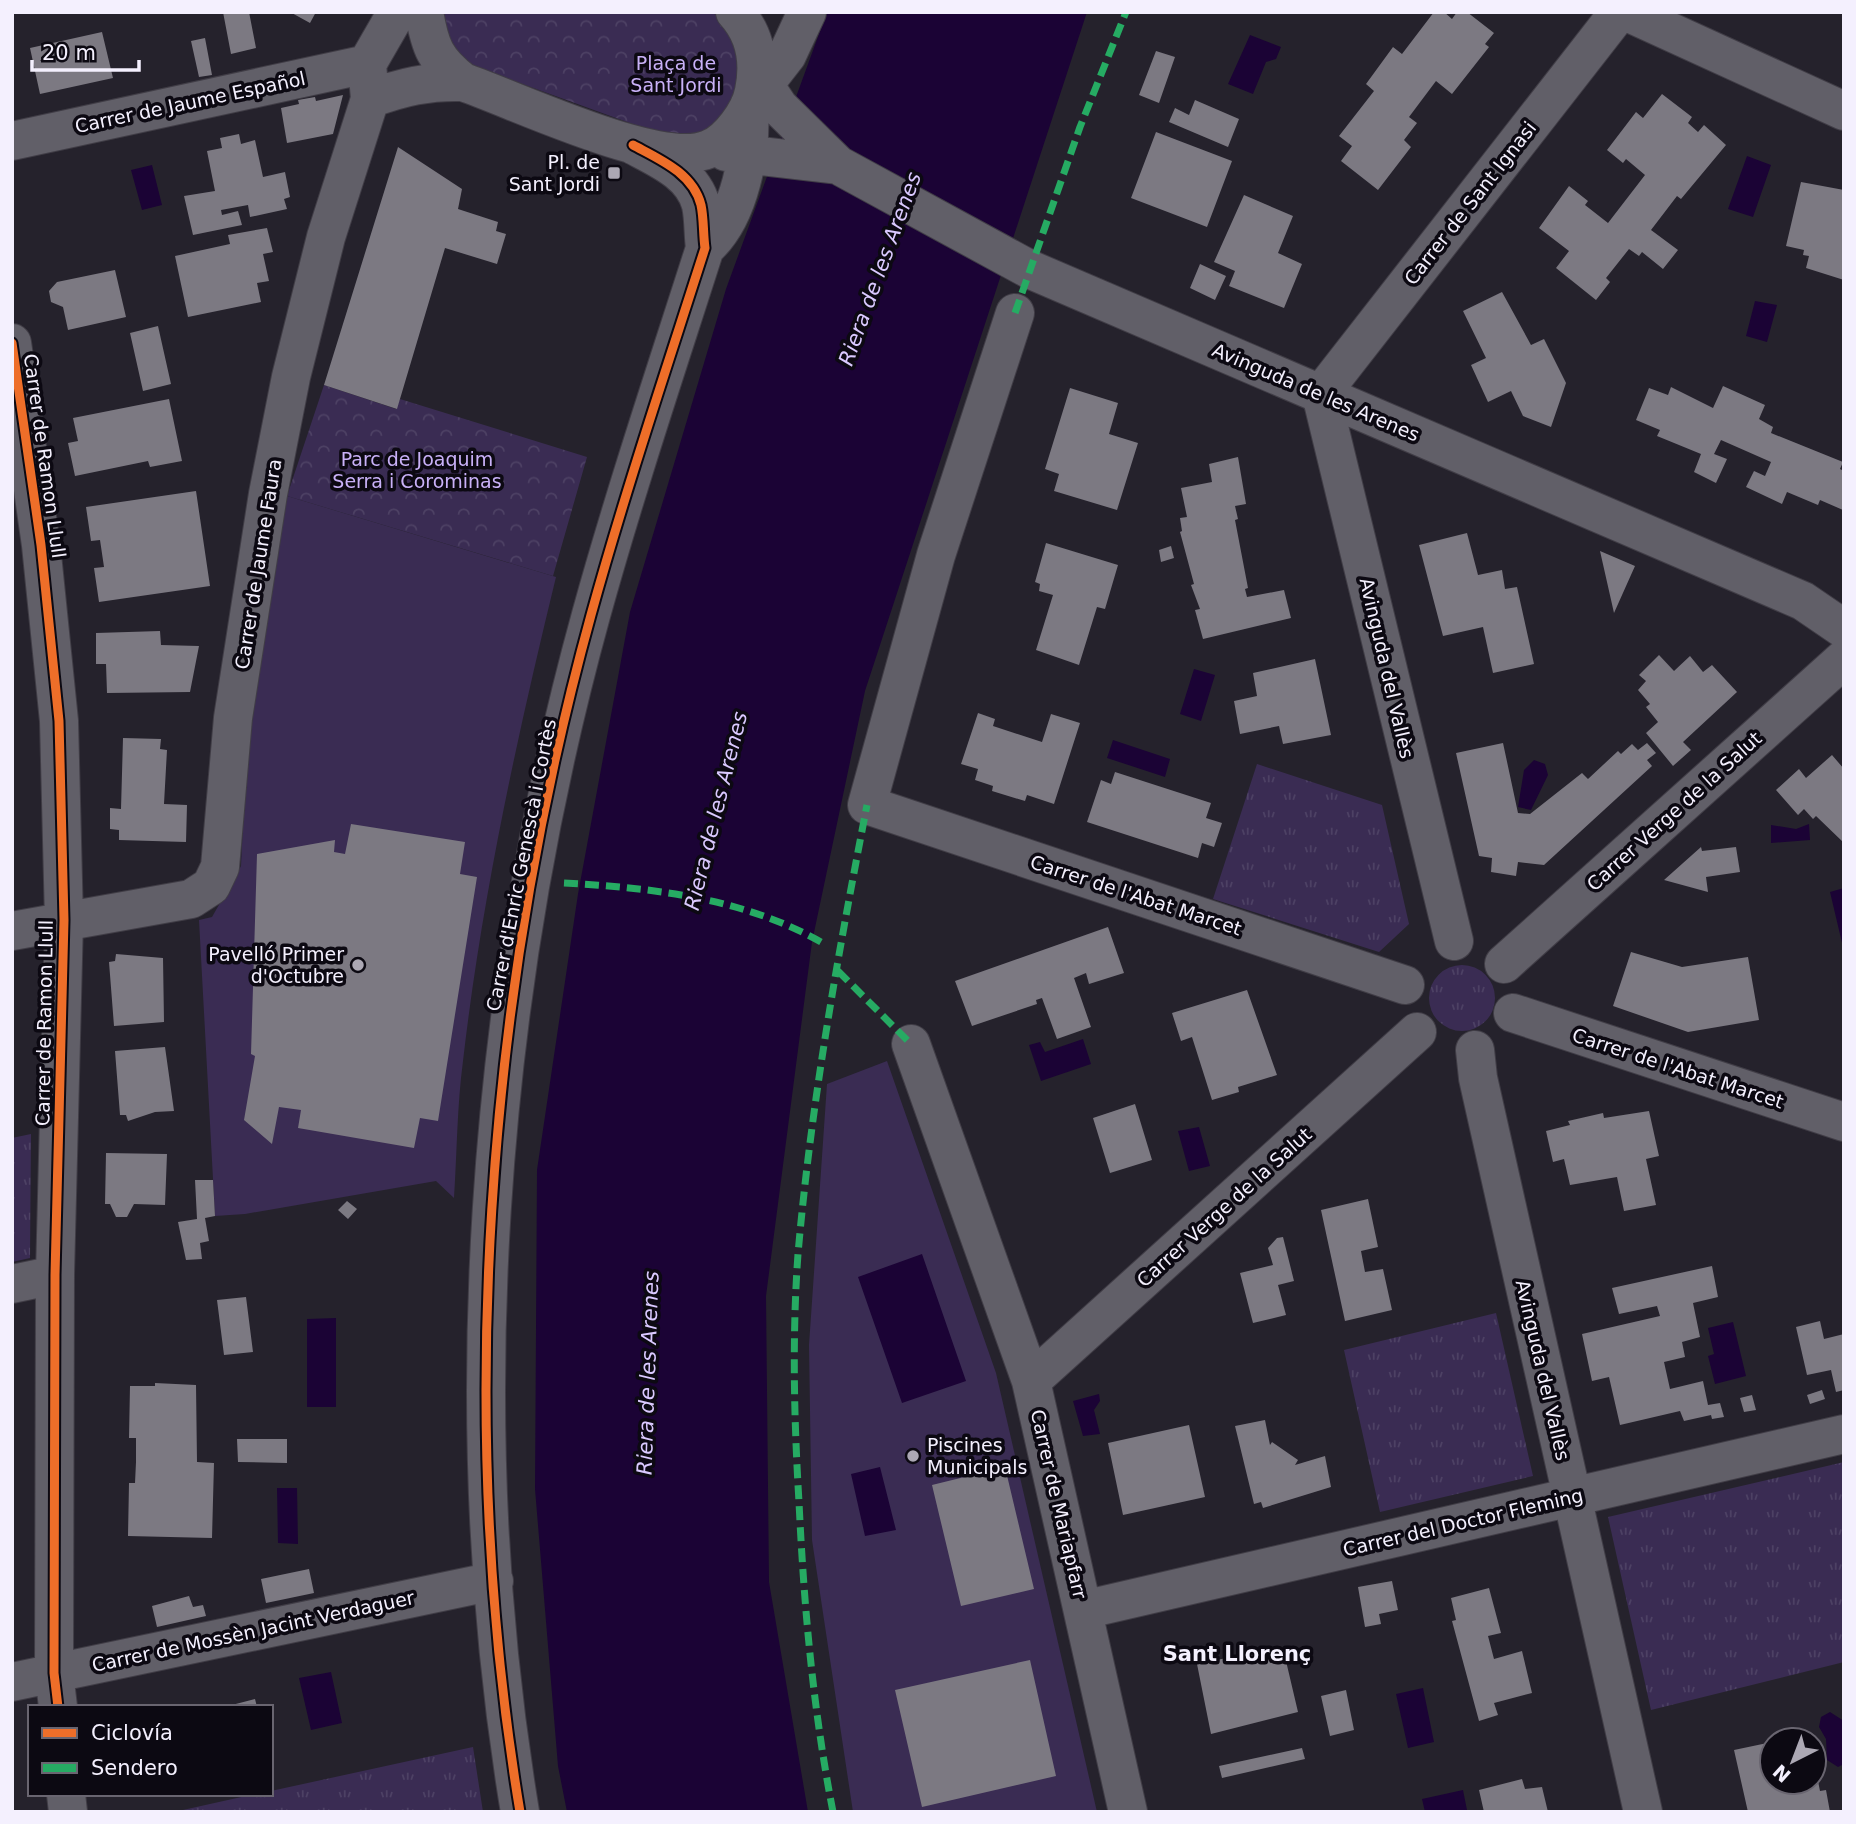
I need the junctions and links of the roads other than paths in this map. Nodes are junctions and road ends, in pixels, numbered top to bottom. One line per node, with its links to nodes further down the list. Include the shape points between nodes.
1 (397, 12): 7 (street, Carrer de Jaume Faura)
2 (424, 12): 8 (street, via 432,48 443,66)
3 (734, 12): 9 (street, via 745,24 756,50)
4 (807, 12): 9 (street)
5 (1619, 12): 19 (street, Carrer de Sant Ignasi)
6 (1627, 12): 10 (street)
7 (368, 81): 8 (street, via 404,86); 11 (street, Carrer de Jaume Español); 24 (street, Carrer de Jaume Faura, via 291,377 270,481 233,718 220,867 211,886 191,899)
8 (463, 82): 12 (street)
9 (761, 95): 13 (street); 14 (street, Carrer d'Enric Genescà i Cortès); 15 (street, Avinguda de les Arenes)
10 (1844, 111)
11 (12, 141)
12 (633, 145): 13 (street, via 673,153); 16 (street, Carrer d'Enric Genescà i Cortès, via 679,171 694,187 701,204)
13 (710, 149): 14 (street, Avinguda de les Arenes)
14 (754, 155): 15 (street, Avinguda de les Arenes); 16 (street, Carrer d'Enric Genescà i Cortès, via 718,237)
15 (838, 165): 19 (street, Avinguda de les Arenes, via 1029,269)
16 (705, 248): 39 (street, Carrer d'Enric Genescà i Cortès, via 591,614 527,901 508,1028 493,1217 486,1386)
17 (1015, 313): 28 (street, Carrer de l'Abat Marcet, via 936,555 867,805)
18 (12, 344): 24 (street, Carrer de Ramon Llull, via 41,545 58,721)
19 (1321, 394): 20 (street, Avinguda de les Arenes); 26 (street, Avinguda del Vallès)
20 (1803, 601): 21 (street, Avinguda de les Arenes); 22 (street, Avinguda de les Arenes)
21 (1844, 610)
22 (1844, 629)
23 (1844, 659): 27 (street, Carrer Verge de la Salut)
24 (64, 920): 25 (street, Carrer de Jaume Faura); 34 (street, Carrer de Ramon Llull)
25 (12, 931)
26 (1454, 941): 27 (street, via 1473,942); 28 (street, via 1428,951 1417,961)
27 (1504, 964): 29 (street, via 1512,979)
28 (1405, 985): 30 (street, via 1404,1002)
29 (1513, 1013): 32 (street, via 1505,1030); 33 (street, Carrer de l'Abat Marcet)
30 (1417, 1032): 32 (street, via 1444,1050); 36 (street, Carrer Verge de la Salut)
31 (911, 1044): 36 (street, Carrer de Mariapfarr)
32 (1475, 1050): 38 (street, Avinguda del Vallès)
33 (1844, 1122)
34 (55, 1275): 35 (street); 42 (street, Carrer de Ramon Llull)
35 (12, 1284)
36 (1031, 1381): 40 (street, Carrer de Mariapfarr)
37 (1844, 1434): 38 (street, Carrer del Doctor Fleming)
38 (1572, 1496): 40 (street, Carrer del Doctor Fleming); 45 (street, Avinguda del Vallès)
39 (494, 1581): 42 (street, Carrer de Mossèn Jacint Verdaguer); 43 (street, Carrer d'Enric Genescà i Cortès)
40 (1083, 1610): 44 (street, Carrer de Mariapfarr)
41 (12, 1682): 42 (street, Carrer de Mossèn Jacint Verdaguer)
42 (56, 1690)
43 (520, 1812)
44 (1128, 1812)
45 (1643, 1812)

